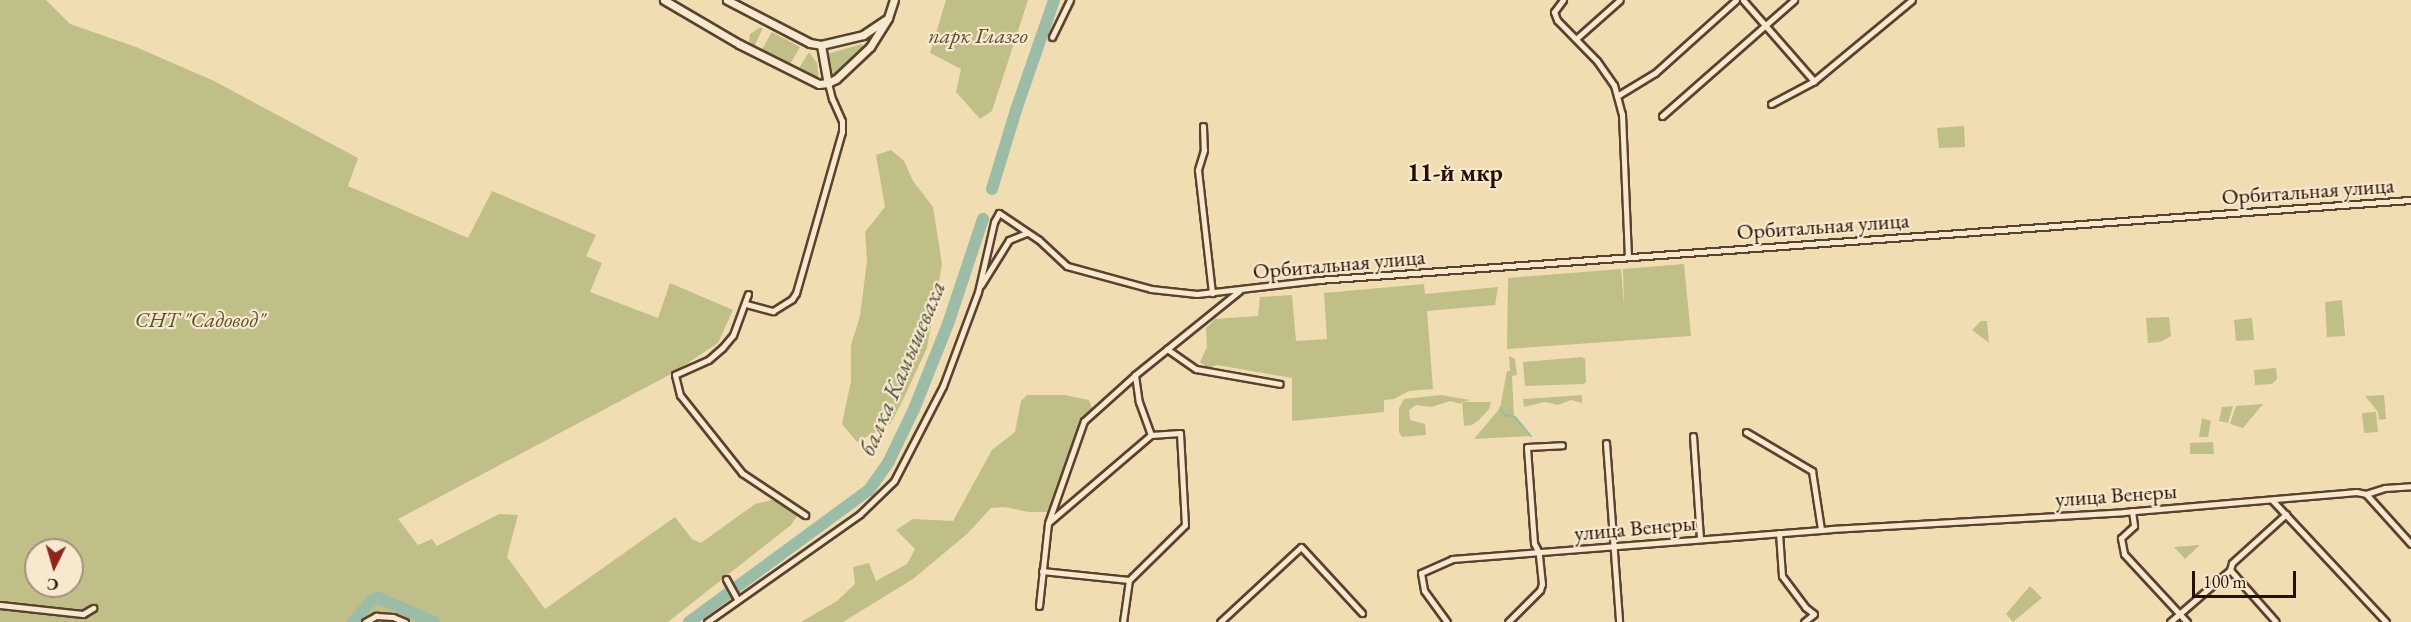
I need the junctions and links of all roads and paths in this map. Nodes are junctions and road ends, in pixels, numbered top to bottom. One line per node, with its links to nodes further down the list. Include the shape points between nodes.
1 (664, 0): 17 (street, via 807,79)
2 (727, 0): 15 (street)
3 (894, 0): 11 (street)
4 (1070, 0): 13 (street)
5 (1563, 0): 14 (street, via 1554,12 1557,20)
6 (1620, 0): 14 (street)
7 (1736, 0): 18 (street, via 1655,73)
8 (1743, 0): 12 (street)
9 (1794, 0): 12 (street)
10 (1912, 0): 16 (street)
11 (888, 18): 15 (street, via 862,35); 17 (street, via 858,61)
12 (1764, 25): 16 (street); 20 (street)
13 (1052, 37)
14 (1577, 38): 18 (street, via 1608,77)
15 (821, 45): 17 (street)
16 (1814, 81): 19 (street)
17 (828, 84): 29 (street, via 843,121 842,132 796,293 773,311)
18 (1617, 96): 24 (street, via 1622,114)
19 (1771, 104)
20 (1662, 116)
21 (1203, 126): 27 (street, via 1204,150 1198,170)
22 (2411, 200): 24 (street, Орбитальная улица)
23 (1027, 232): 26 (street, via 1009,240); 26 (street, Орбитальная улица, via 999,213); 27 (street, Орбитальная улица, via 1067,266 1151,289)
24 (1628, 256): 25 (street, Орбитальная улица, via 1318,280)
25 (1239, 291): 27 (street, Орбитальная улица); 30 (street)
26 (978, 292): 55 (street, via 943,386 894,481 860,514)
27 (1212, 293)
28 (748, 294): 29 (street)
29 (746, 304): 43 (street, via 733,335 722,348 708,360 675,375 680,395 742,473)
30 (1167, 349): 31 (street); 32 (street, via 1196,369)
31 (1135, 375): 34 (street, via 1138,402); 44 (street, via 1084,421)
32 (1280, 384)
33 (1746, 432): 45 (street, via 1812,471)
34 (1151, 435): 44 (street); 54 (street, via 1180,433 1185,525)
35 (1693, 436): 47 (street)
36 (1606, 443): 49 (street)
37 (1562, 445): 50 (street, via 1527,447 1534,543)
38 (2411, 486): 39 (street, улица Венеры)
39 (2366, 494): 40 (street, улица Венеры); 48 (street)
40 (2272, 500): 41 (street, улица Венеры); 42 (street)
41 (2133, 511): 45 (street, улица Венеры); 60 (street, via 2134,526 2121,538 2124,554)
42 (2286, 514): 51 (street); 73 (street)
43 (805, 515)
44 (1048, 523): 52 (street)
45 (1821, 529): 46 (street, улица Венеры)
46 (1779, 533): 47 (street, улица Венеры); 69 (street, via 1782,576 1814,614)
47 (1700, 539): 49 (street, улица Венеры)
48 (2411, 544)
49 (1615, 546): 50 (street, улица Венеры); 68 (street)
50 (1539, 553): 66 (street, улица Венеры, via 1452,559 1421,573 1424,590); 67 (street, via 1540,590)
51 (2229, 570): 60 (street); 72 (street)
52 (1042, 571): 54 (street); 57 (street)
53 (726, 579): 55 (street)
54 (1129, 580): 64 (street)
55 (737, 599): 63 (street)
56 (0, 605): 58 (street, via 82,614)
57 (1039, 606)
58 (93, 608)
59 (1362, 613): 65 (street, via 1301,547)
60 (2179, 614): 70 (street); 71 (street)
61 (365, 622): 62 (street, via 376,616)
62 (405, 622)
63 (706, 622)
64 (1123, 622)
65 (1220, 622)
66 (1447, 622)
67 (1508, 622)
68 (1619, 622)
69 (1804, 622)
70 (2170, 622)
71 (2187, 622)
72 (2276, 622)
73 (2386, 622)

